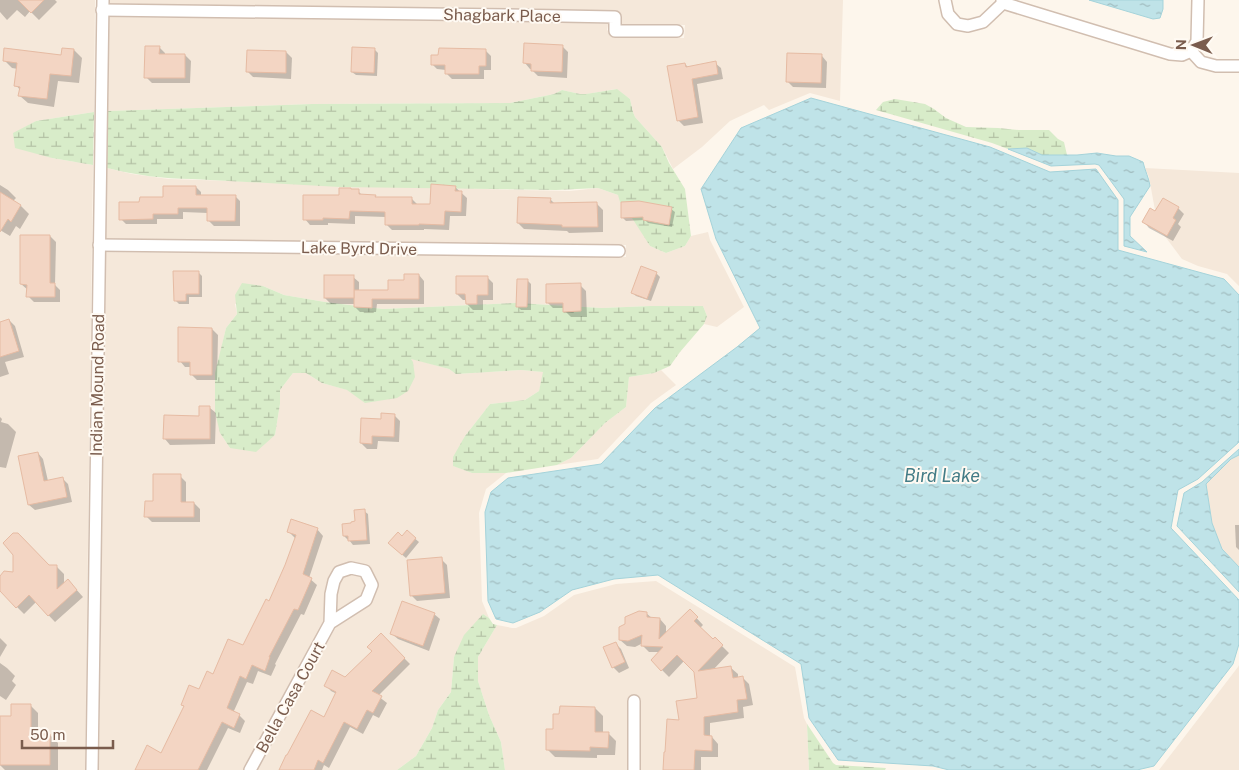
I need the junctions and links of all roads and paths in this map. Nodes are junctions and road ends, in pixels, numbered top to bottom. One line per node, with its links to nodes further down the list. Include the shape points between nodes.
1 (945, 0): 3 (street, via 948,14 957,24 968,26 983,22)
2 (1198, 0): 6 (street, via 1197,41)
3 (1002, 1): 6 (street, via 1170,54 1182,55)
4 (102, 5): 5 (street, Shagbark Place, via 610,17 615,18 614,31); 8 (street, Indian Mound Road)
5 (677, 31)
6 (1191, 51): 7 (street, via 1201,62)
7 (1239, 66)
8 (99, 245): 9 (street, Lake Byrd Drive); 12 (street, Indian Mound Road)
9 (619, 251)
10 (330, 623): 10 (street, Bella Casa Court, via 366,600 372,584 365,571 351,568 340,572 331,594); 13 (street, Bella Casa Court)
11 (634, 701): 14 (street)
12 (92, 770)
13 (250, 770)
14 (634, 770)

